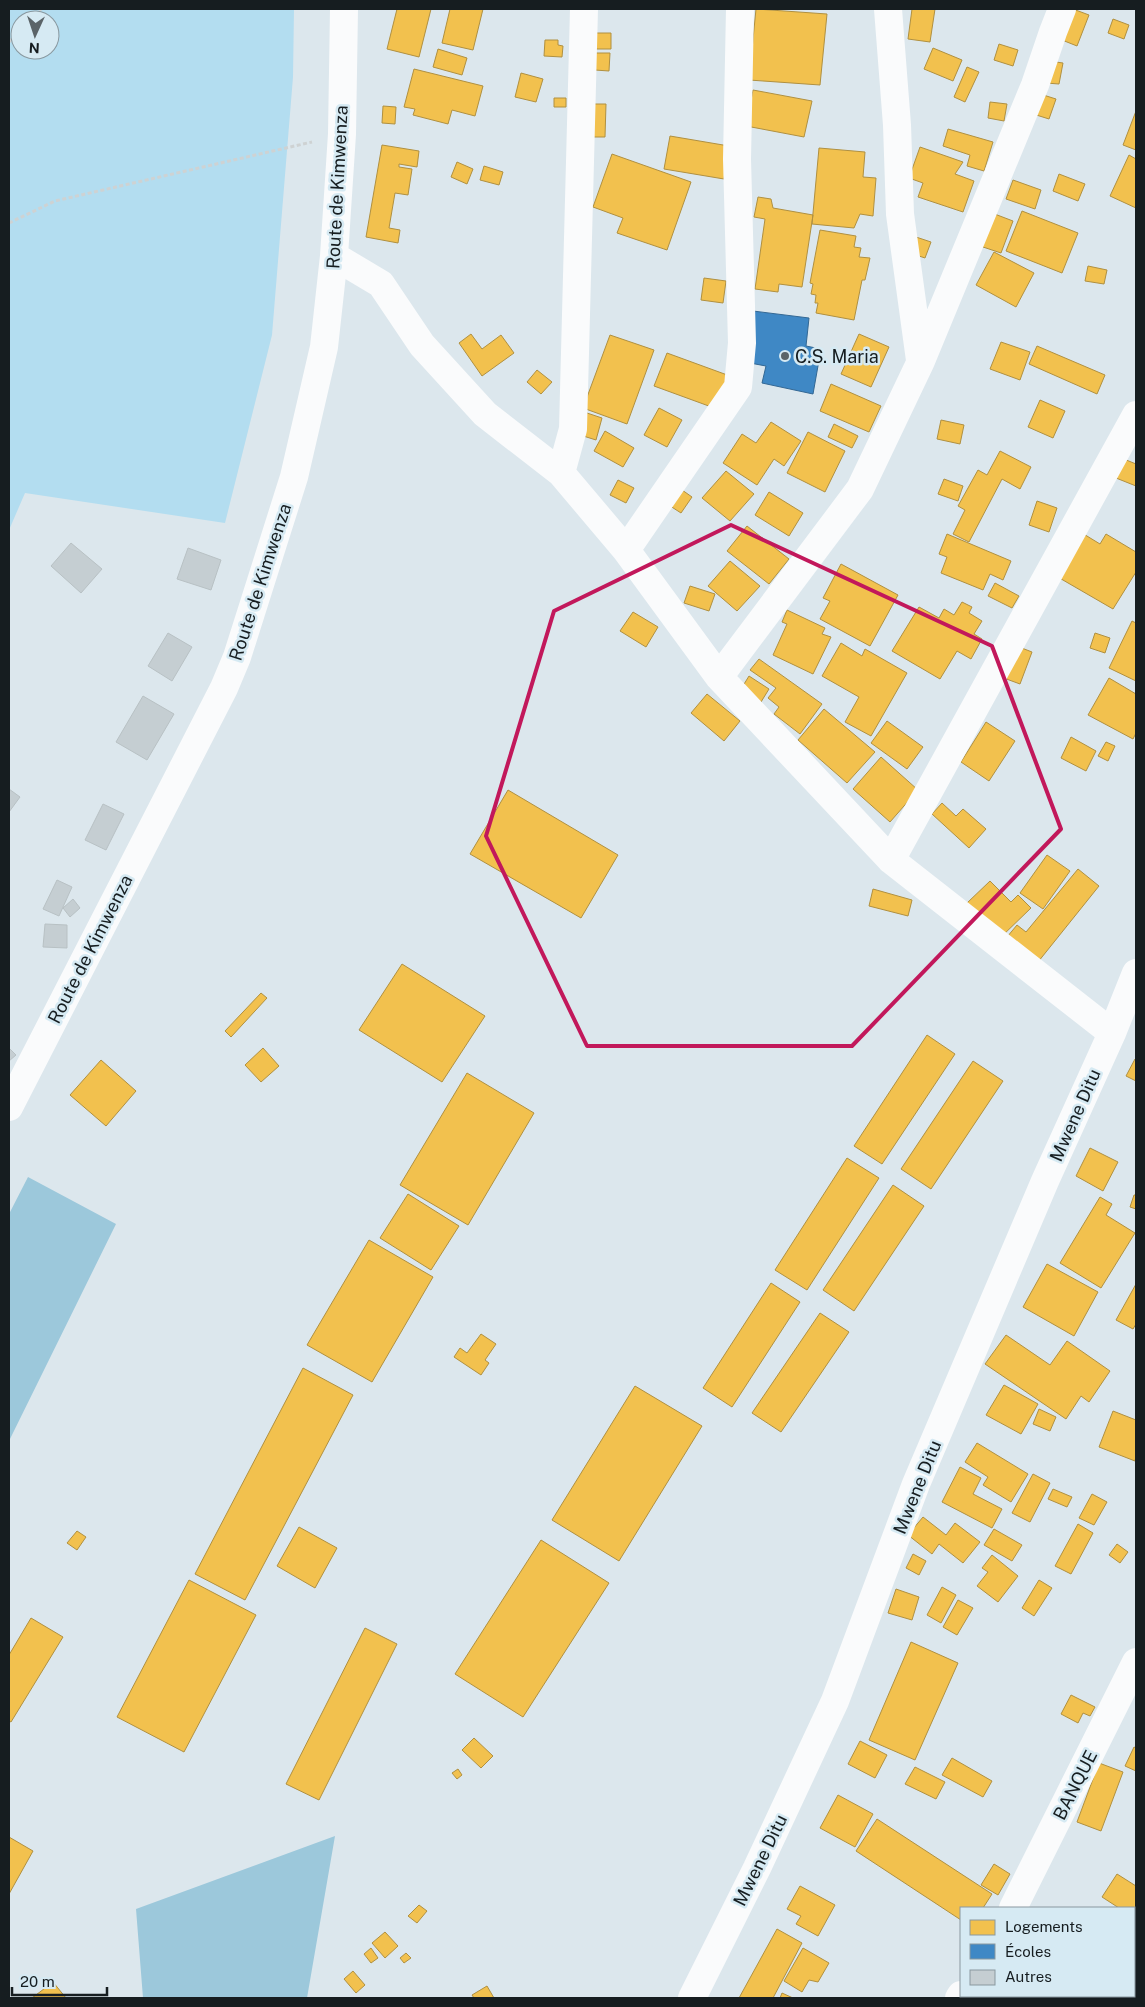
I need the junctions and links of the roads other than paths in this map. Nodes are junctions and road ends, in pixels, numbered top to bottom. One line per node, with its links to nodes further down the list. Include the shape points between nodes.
1 (344, 9): 6 (street, Route de Kimwenza, via 342,134)
2 (584, 9): 9 (street, via 573,428)
3 (740, 9): 10 (street, via 738,159 742,343 738,387)
4 (888, 9): 7 (street, via 900,214)
5 (1062, 9): 7 (street, via 1035,85)
6 (334, 256): 9 (street, via 381,284 422,345 485,414); 15 (street, Route de Kimwenza, via 324,347 298,460 236,657 224,688)
7 (920, 361): 11 (street, via 860,489)
8 (1136, 415): 12 (street)
9 (561, 473): 10 (street)
10 (626, 550): 11 (street)
11 (719, 677): 12 (street)
12 (891, 860): 14 (street)
13 (1136, 973): 14 (street, Mwene Ditu)
14 (1112, 1033): 18 (street, Mwene Ditu, via 916,1484 835,1701)
15 (9, 1108)
16 (1136, 1662): 17 (street, BANQUE)
17 (1014, 1907)
18 (692, 1998)

